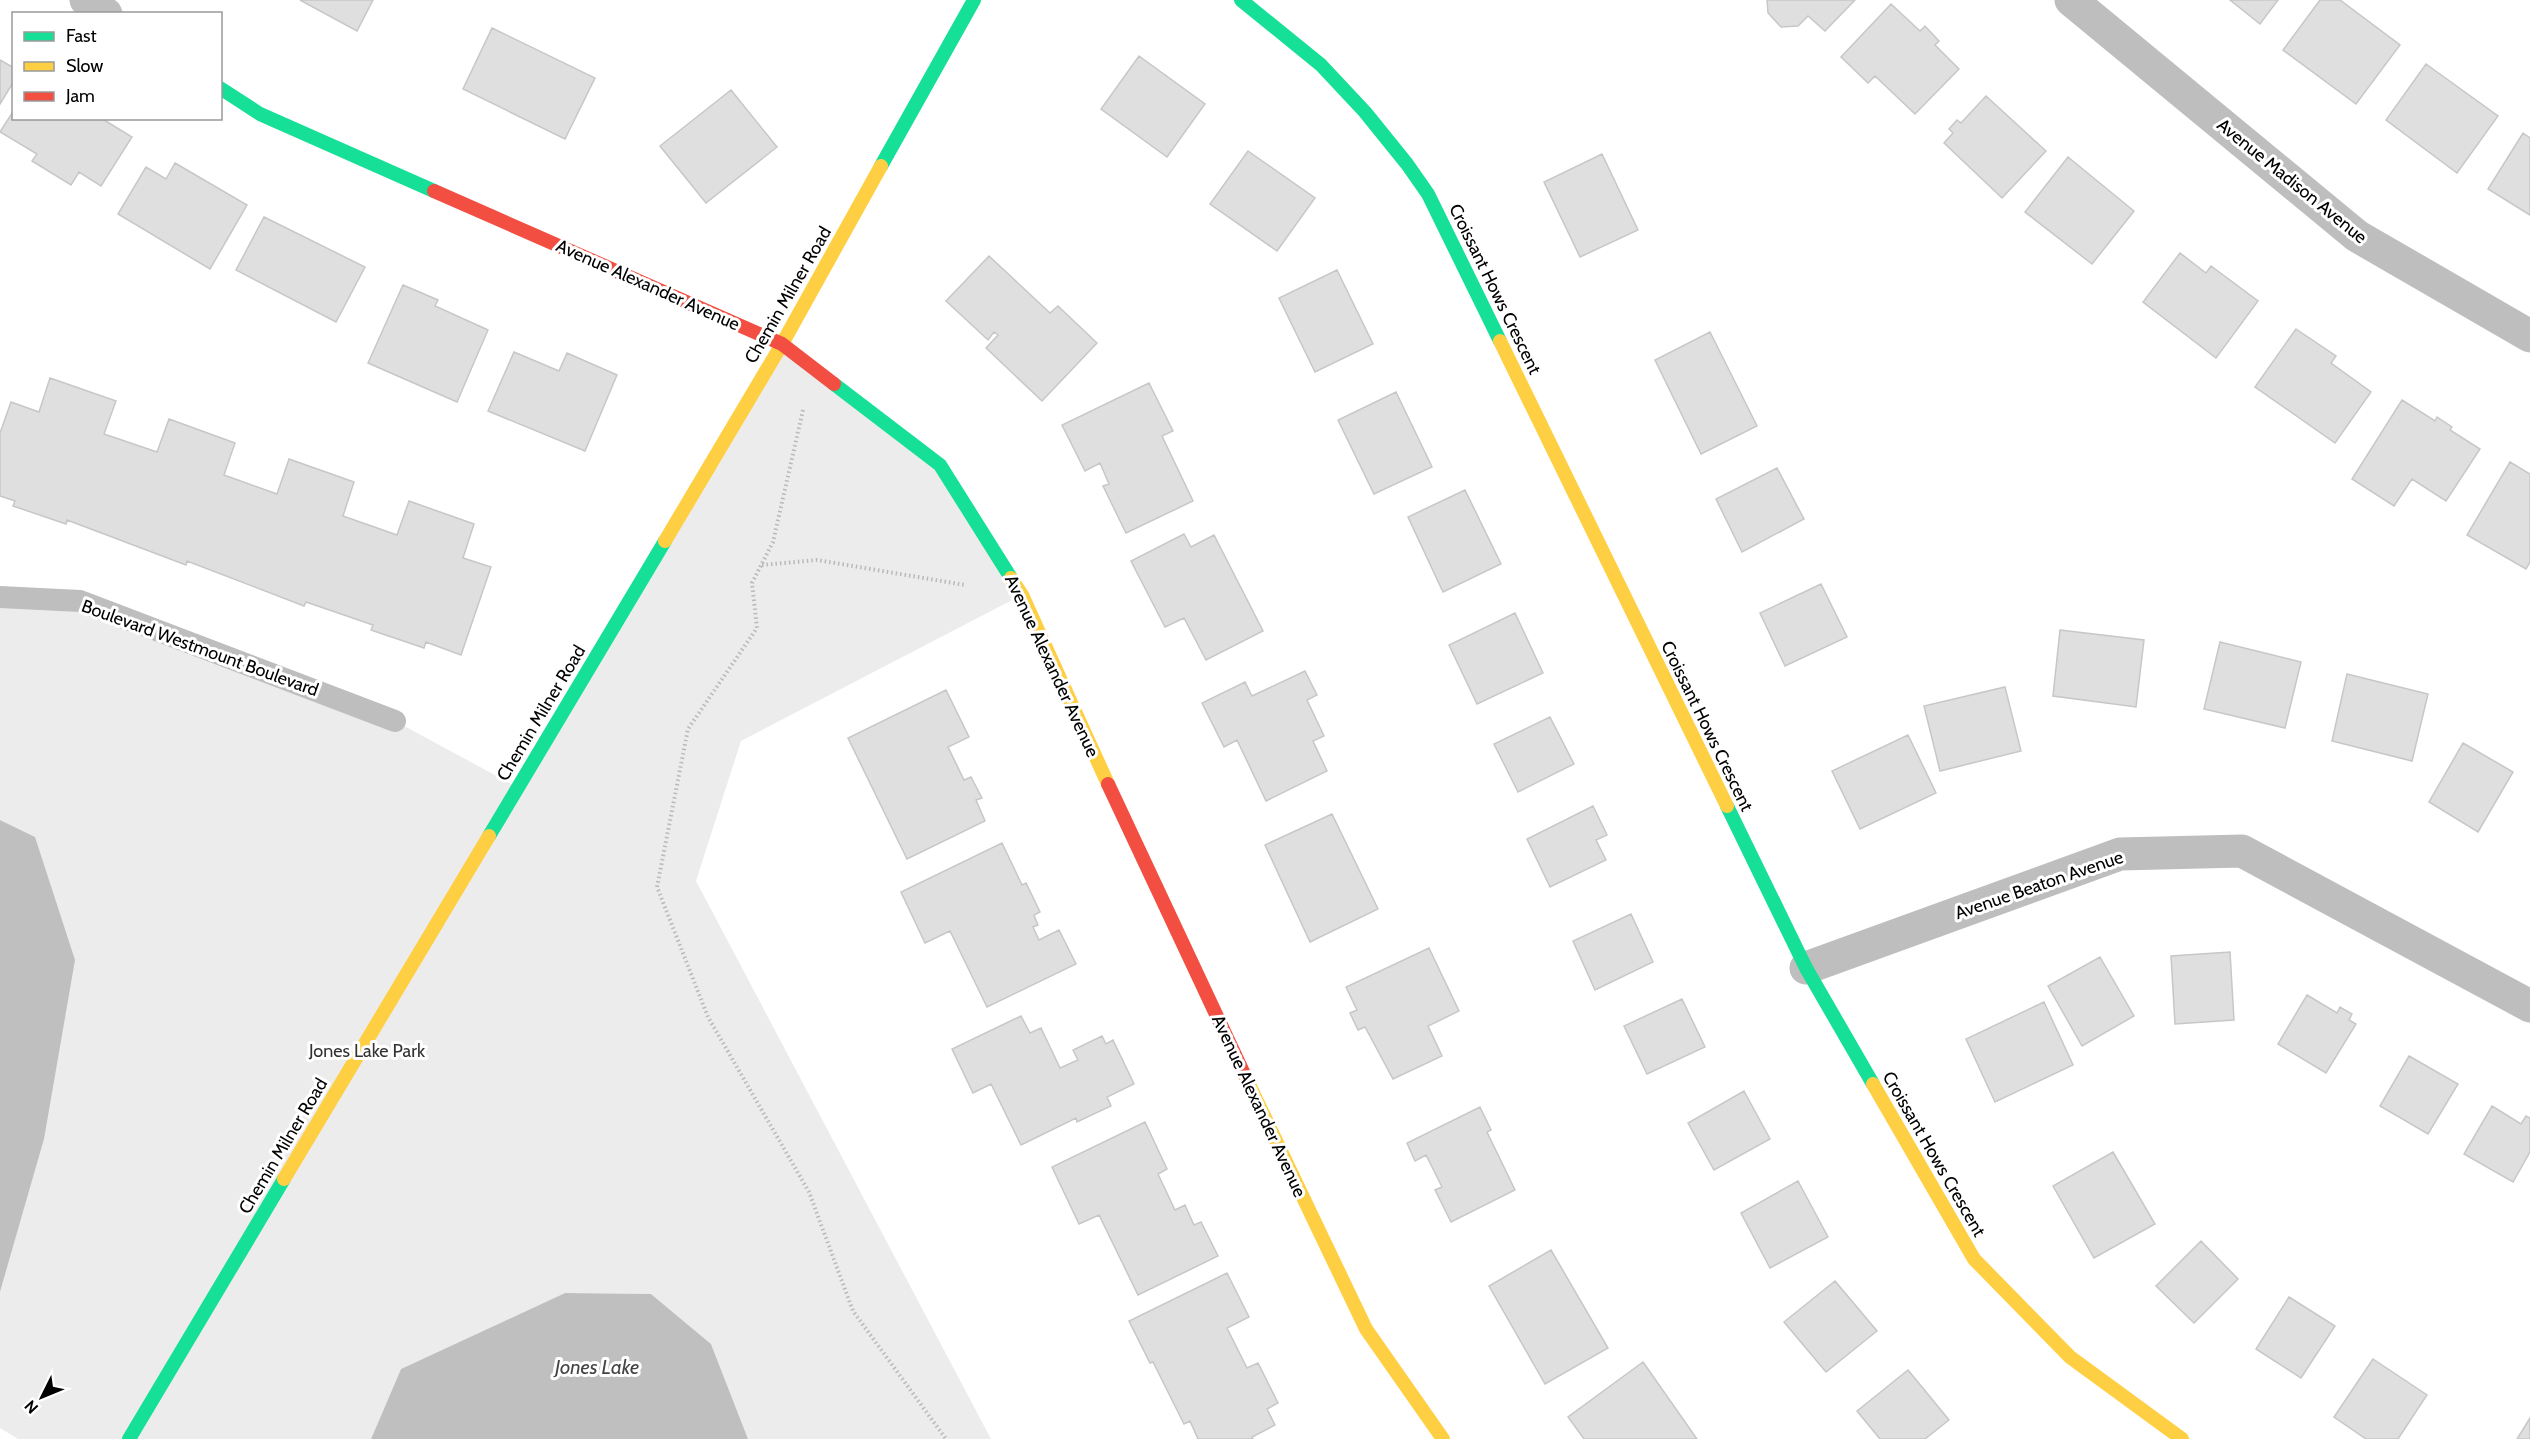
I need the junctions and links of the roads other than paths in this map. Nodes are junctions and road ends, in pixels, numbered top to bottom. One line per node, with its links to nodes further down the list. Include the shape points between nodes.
1 (86, 0): 5 (street)
2 (974, 0): 8 (street, Chemin Milner Road)
3 (1241, 0): 11 (street, Croissant Hows Crescent, via 1283,30 1339,80 1388,135 1428,194)
4 (2071, 0): 7 (street, Avenue Madison Avenue, via 2357,236)
5 (103, 12)
6 (222, 89): 8 (street, Avenue Alexander Avenue, via 260,114)
7 (2530, 336)
8 (782, 344): 13 (street, Chemin Milner Road); 14 (street, Avenue Alexander Avenue, via 940,465 1022,594 1143,861 1366,1329)
9 (0, 597): 10 (lane, Boulevard Westmount Boulevard, via 80,601)
10 (395, 721)
11 (1806, 968): 12 (street, Avenue Beaton Avenue, via 2120,854 2242,851); 15 (street, Croissant Hows Crescent, via 1974,1258 2070,1357)
12 (2530, 1006)
13 (129, 1439)
14 (1443, 1439)
15 (2182, 1439)

